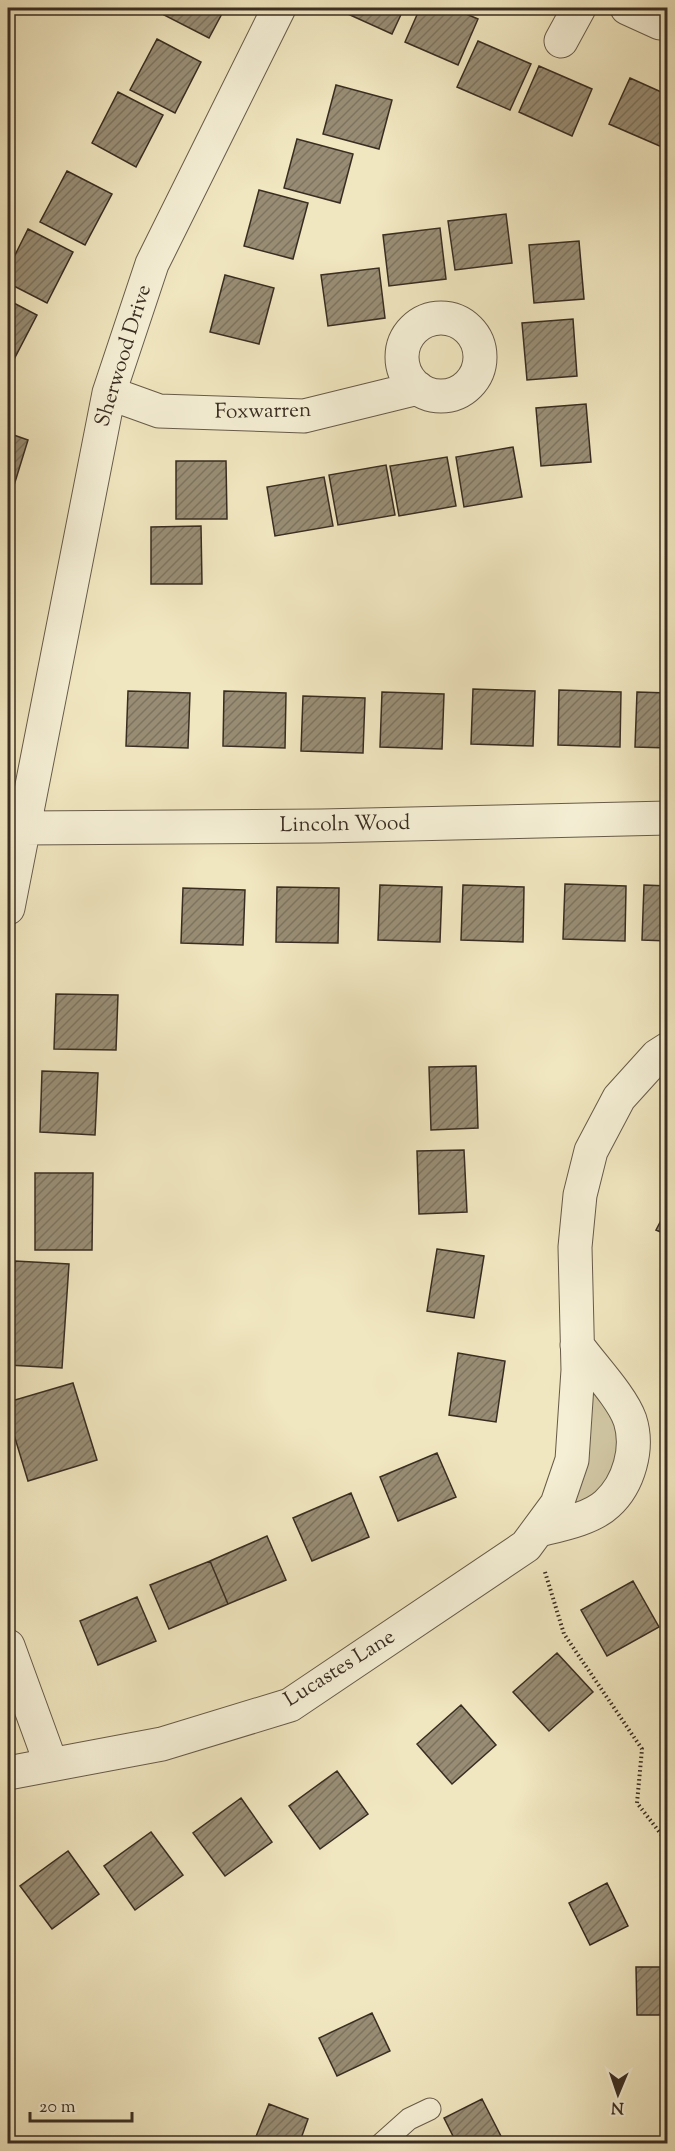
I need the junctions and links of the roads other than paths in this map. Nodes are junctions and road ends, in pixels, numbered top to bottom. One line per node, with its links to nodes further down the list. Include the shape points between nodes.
1 (279, 8): 7 (street, Sherwood Drive, via 152,264)
2 (579, 8): 5 (street)
3 (627, 8): 4 (street)
4 (660, 23)
5 (561, 42)
6 (418, 388): 7 (street, Foxwarren, via 304,416 159,411)
7 (109, 393): 8 (street, Sherwood Drive)
8 (25, 814): 9 (street, Lincoln Wood, via 321,826); 10 (street)
9 (668, 818)
10 (8, 908)
11 (668, 1049): 12 (street, Lucastes Lane, via 619,1098 591,1151 580,1194 575,1247)
12 (577, 1345): 13 (street, Lucastes Lane, via 572,1460 557,1504); 13 (street, via 630,1419 635,1453 607,1505 573,1522)
13 (539, 1530): 15 (street, Lucastes Lane, via 526,1546 290,1705 162,1744)
14 (8, 1646): 15 (street)
15 (51, 1764): 16 (street, Lucastes Lane)
16 (8, 1773)
17 (430, 2109): 18 (lane, via 409,2119)
18 (381, 2144)

